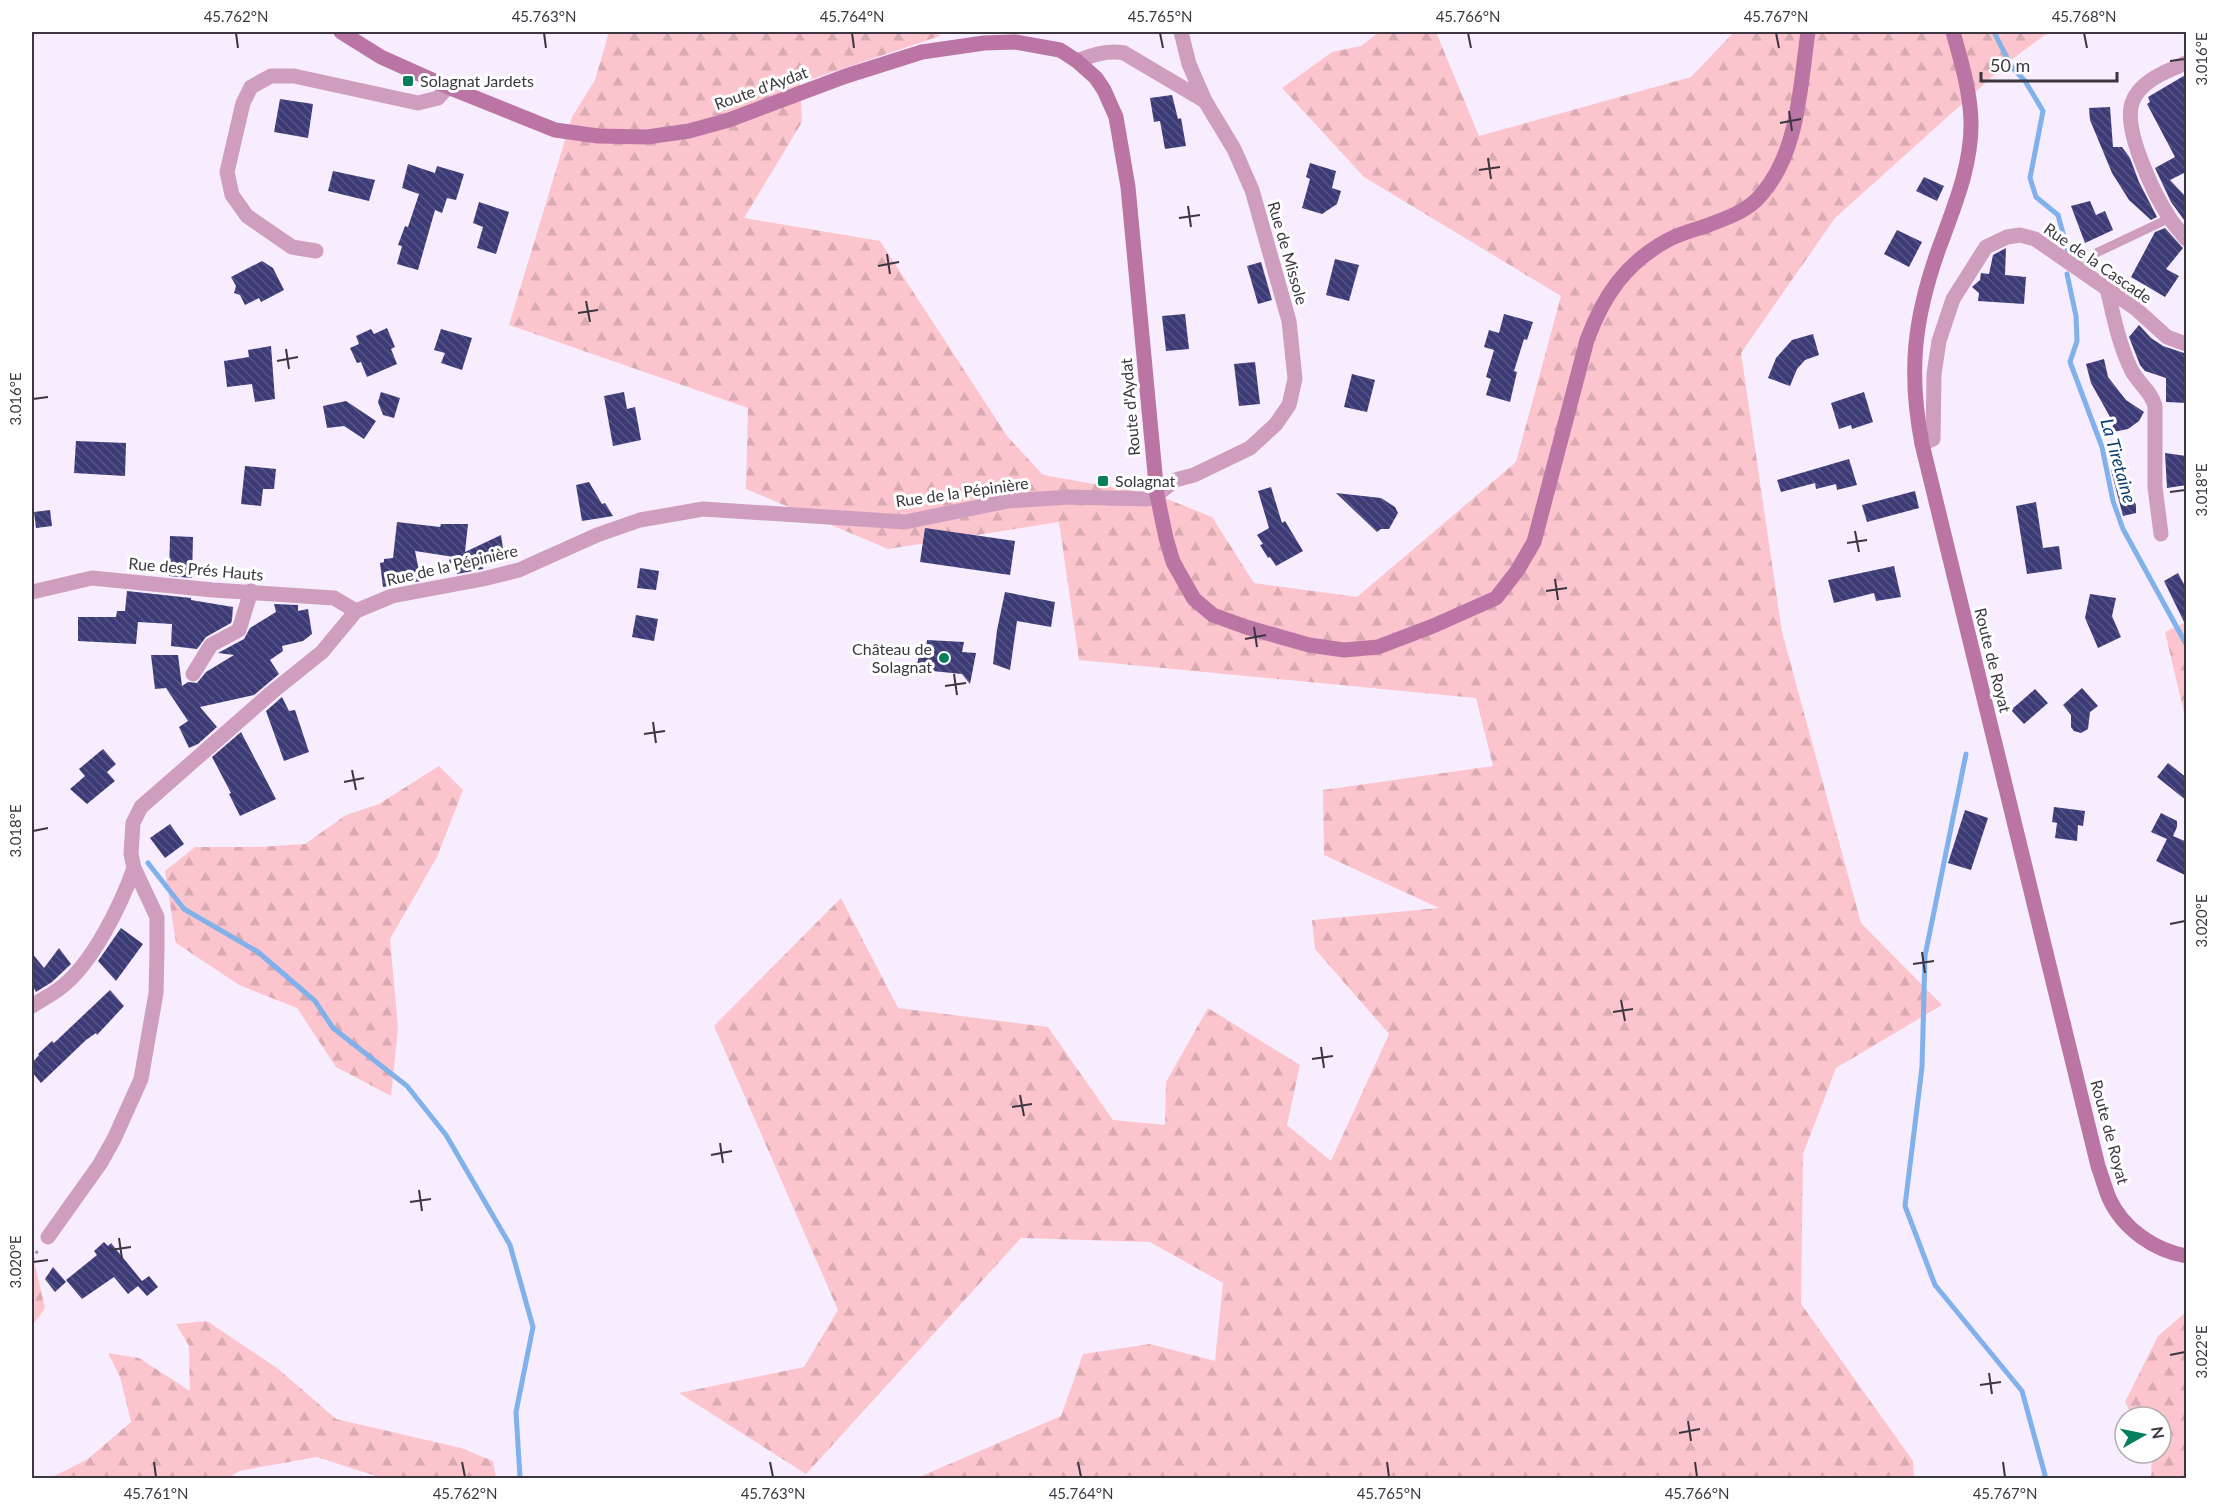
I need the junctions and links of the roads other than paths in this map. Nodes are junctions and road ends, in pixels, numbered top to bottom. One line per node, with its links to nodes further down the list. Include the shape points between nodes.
1 (340, 32): 7 (main road, Route d'Aydat, via 381,57)
2 (1181, 32): 8 (street)
3 (1808, 32): 16 (main road, Route d'Aydat, via 1787,149 1761,196 1746,209 1668,240 1638,260 1611,288 1597,313 1534,542 1496,598 1378,647 1344,650 1309,645 1246,627 1213,615 1194,599 1173,562)
4 (1953, 32): 15 (main road, Route de Royat, via 1966,81 1971,121 1968,160 1925,293 1914,344 1914,392)
5 (1077, 61): 7 (main road, Route d'Aydat, via 1060,50 1015,42 922,52 729,120 647,137 555,130); 8 (street, Rue de Missole, via 1095,54 1124,53); 16 (main road, Route d'Aydat, via 1096,78 1116,117 1129,198)
6 (2187, 63): 9 (street, via 2158,75 2141,89 2132,104 2132,135)
7 (448, 87): 11 (street, via 438,98 418,102 294,76 271,76 251,87 243,103 227,172 232,195 247,216 292,247)
8 (1205, 101): 16 (street, Rue de Missole, via 1234,149 1252,190 1289,321 1295,379 1289,405 1251,448 1175,480)
9 (2170, 218): 10 (street); 12 (lane, via 2096,253)
10 (2187, 239)
11 (316, 252)
12 (2081, 271): 13 (street, Rue de la Cascade); 15 (street, Rue de la Cascade, via 2035,239 2020,235 1986,247 1953,299 1939,341 1933,439)
13 (2108, 289): 14 (street, Rue de la Cascade, via 2167,337); 17 (street, via 2124,354 2134,375 2152,395 2155,406 2155,487)
14 (2187, 344)
15 (1922, 444): 25 (main road, Route de Royat, via 2098,1166 2110,1199 2127,1223 2145,1240 2170,1253)
16 (1157, 495): 20 (street, Rue de la Pépinière, via 1148,499 1070,497 1008,501 905,522 703,509 640,520 519,570 392,596)
17 (2161, 534)
18 (251, 591): 19 (street, Rue des Prés Hauts, via 92,578); 20 (street, Rue des Prés Hauts, via 334,598); 21 (street, via 239,630 211,645)
19 (32, 592)
20 (356, 611): 22 (street, Rue de la Pépinière, via 322,652 141,807 133,823 131,854)
21 (194, 674)
22 (135, 868): 23 (street, via 123,901 83,963 61,988); 24 (street, Rue de la Pépinière, via 157,917 156,993 141,1079 100,1164)
23 (32, 1006)
24 (48, 1237)
25 (2187, 1256)

